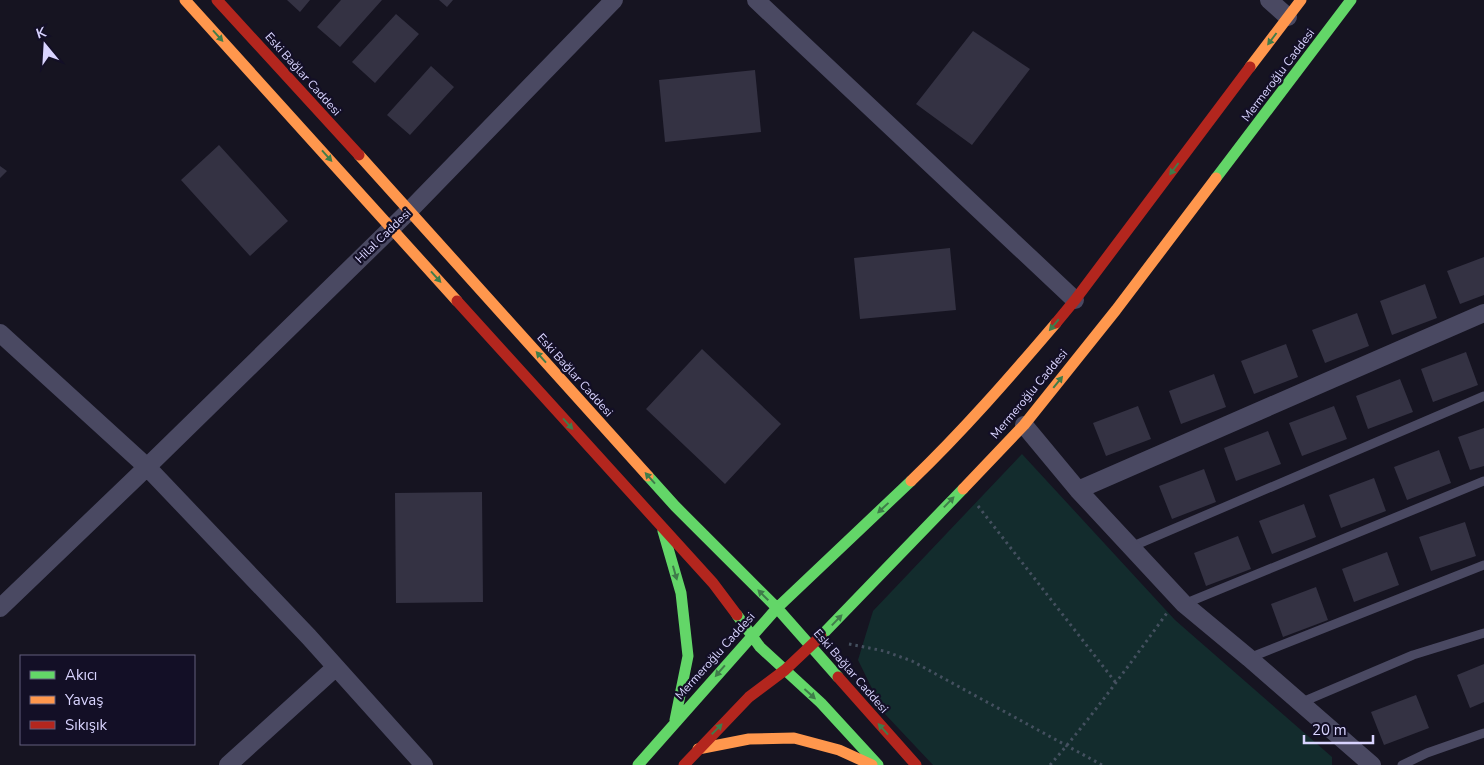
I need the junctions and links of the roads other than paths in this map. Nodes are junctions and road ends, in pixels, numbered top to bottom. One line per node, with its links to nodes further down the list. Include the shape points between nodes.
1 (185, 0): 10 (main road, one-way to 10)
2 (217, 0): 9 (main road, Eski Bağlar Caddesi)
3 (614, 0): 9 (street, Hilal Caddesi)
4 (756, 0): 11 (street)
5 (1269, 0): 8 (street)
6 (1301, 0): 8 (main road, Mermeroğlu Caddesi)
7 (1351, 0): 15 (main road, Mermeroğlu Caddesi, one-way to 7, via 1122,302)
8 (1288, 17): 11 (main road, Mermeroğlu Caddesi, one-way to 11)
9 (410, 210): 10 (street, Hilal Caddesi); 24 (main road, Eski Bağlar Caddesi, one-way to 9, via 675,506)
10 (392, 228): 16 (street, Hilal Caddesi); 19 (main road, one-way to 19)
11 (1075, 300): 24 (main road, Mermeroğlu Caddesi, one-way to 24, via 1008,380 933,460)
12 (1484, 313): 18 (street)
13 (0, 333): 16 (street)
14 (1484, 396): 20 (lane)
15 (1024, 425): 18 (street); 27 (main road, Mermeroğlu Caddesi, one-way to 15)
16 (147, 467): 23 (street, Hilal Caddesi); 29 (street)
17 (1484, 481): 22 (lane)
18 (1078, 490): 20 (street)
19 (662, 527): 26 (main road, via 713,583); 32 (main road, one-way to 32, via 681,593 688,656)
20 (1131, 547): 22 (street)
21 (1484, 565): 28 (lane)
22 (1181, 601): 28 (street)
23 (0, 608)
24 (777, 608): 26 (main road, Mermeroğlu Caddesi); 27 (main road, Eski Bağlar Caddesi)
25 (1484, 633): 31 (lane, via 1413,655)
26 (752, 634): 30 (main road, via 760,647); 32 (main road, Mermeroğlu Caddesi, one-way to 32)
27 (811, 646): 30 (main road, Mermeroğlu Caddesi); 41 (main road, Eski Bağlar Caddesi, one-way to 27)
28 (1249, 658): 31 (street)
29 (336, 667): 35 (street); 36 (street)
30 (785, 670): 34 (main road, Mermeroğlu Caddesi, one-way to 30, via 749,697); 40 (main road, one-way to 40)
31 (1300, 703): 42 (street)
32 (674, 723): 37 (main road, Mermeroğlu Caddesi)
33 (1484, 733): 43 (lane)
34 (698, 749): 38 (main road, Mermeroğlu Caddesi); 39 (main road, via 749,739 794,738 838,750)
35 (420, 764)
36 (228, 765)
37 (638, 765)
38 (684, 765)
39 (873, 765)
40 (878, 765)
41 (916, 765)
42 (1372, 765)
43 (1402, 765)

